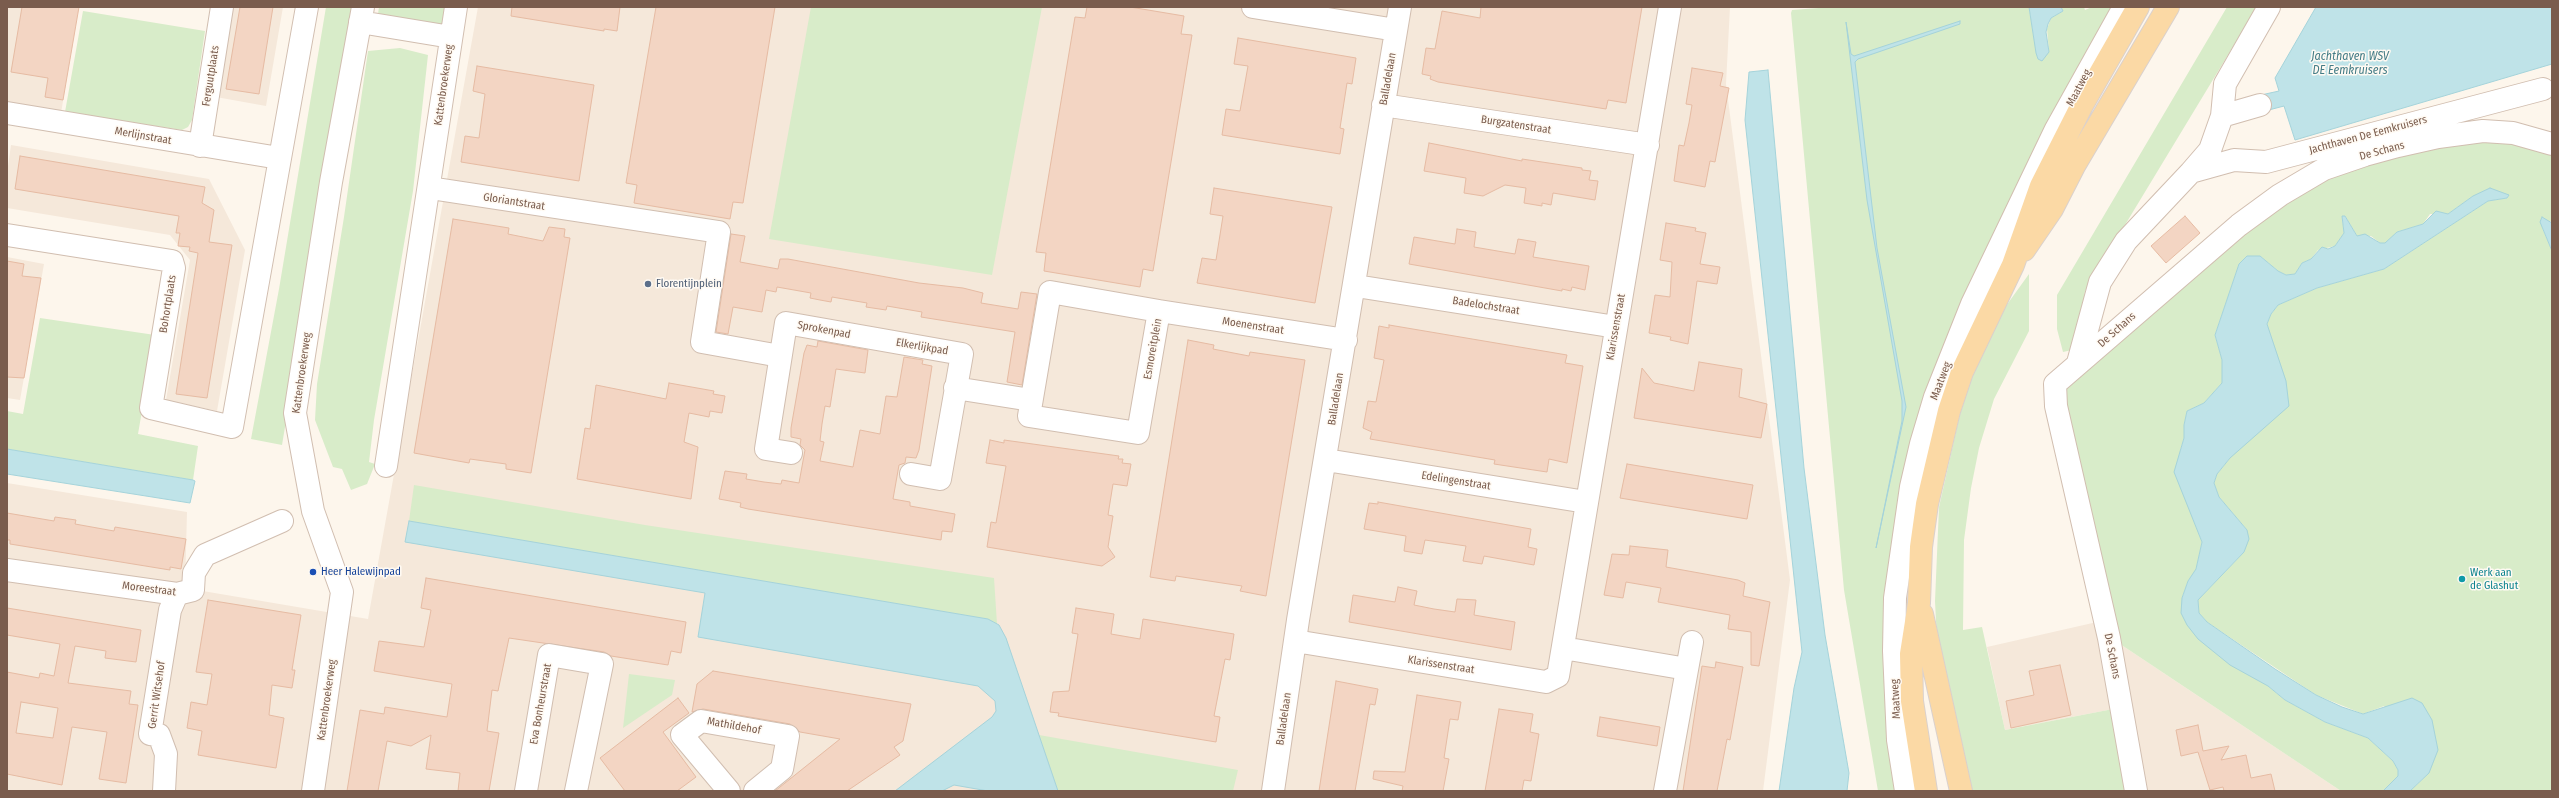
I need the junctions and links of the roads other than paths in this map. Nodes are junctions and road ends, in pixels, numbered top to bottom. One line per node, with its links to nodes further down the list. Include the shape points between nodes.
1 (307, 7): 22 (street)
2 (456, 7): 13 (street, Kattenbroekerweg)
3 (1253, 7): 12 (street)
4 (1400, 7): 12 (street, Balladelaan)
5 (1670, 7): 20 (street, Klarissenstraat)
6 (2124, 7): 57 (street, Maatweg, via 2056,129 1972,304 1935,397 1921,444 1910,494 1895,598 1894,651 1898,740)
7 (2138, 7): 26 (main road, Maatweg, via 2082,105 2044,180)
8 (2168, 7): 26 (main road, Maatweg, via 2074,166 2052,209)
9 (2269, 7): 18 (street, via 2225,84)
10 (218, 8): 21 (street, Ferguutplaats)
11 (362, 14): 13 (street, Kattenbroekerweg); 51 (street, Kattenbroekerweg, via 331,182 295,413 313,511 342,592)
12 (1396, 30): 15 (street, Balladelaan)
13 (451, 37): 24 (street, Kattenbroekerweg)
14 (2543, 89): 23 (street, Jachthaven De Eemkruisers, via 2266,162 2234,160)
15 (1383, 105): 20 (street, Burgzatenstraat); 27 (street, Balladelaan)
16 (2260, 105): 18 (street)
17 (7, 113): 21 (street, Merlijnstraat)
18 (2222, 116): 23 (street, via 2210,150)
19 (2552, 144): 33 (street, De Schans, via 2513,133 2483,131 2398,146 2365,154 2324,169 2280,195 2238,225)
20 (1648, 145): 29 (street, Klarissenstraat)
21 (200, 146): 22 (street, Merlijnstraat)
22 (279, 158): 25 (street, Bohortplaats, via 232,427 151,408 174,268 172,261)
23 (2191, 172): 33 (street, via 2126,241 2100,282)
24 (430, 188): 32 (street, Gloriantstraat, via 719,232 702,342); 38 (street, Kattenbroekerweg)
25 (7, 235)
26 (2013, 265): 44 (main road, Maatweg, via 1971,352 1949,411 1927,504 1921,547)
27 (1356, 286): 29 (street, Badelochstraat); 31 (street, Balladelaan)
28 (1159, 311): 31 (street, Moenenstraat); 35 (street, Esmoreitplein, via 1050,292); 35 (street, Esmoreitplein, via 1138,433 1029,416)
29 (1616, 327): 40 (street, Klarissenstraat)
30 (872, 339): 32 (street, Sprokenpad, via 786,323); 34 (street, Elkerlijkpad, via 962,354)
31 (1346, 340): 37 (street, Balladelaan)
32 (780, 356): 36 (street, Sprokenpad, via 766,449)
33 (2078, 363): 60 (street, De Schans, via 2055,384 2055,397 2109,638)
34 (955, 388): 35 (street); 39 (street, Elkerlijkpad, via 940,479)
35 (1031, 400)
36 (791, 453)
37 (1326, 460): 40 (street, Edelingenstraat); 45 (street, Balladelaan)
38 (386, 466)
39 (911, 474)
40 (1586, 502): 47 (street, Klarissenstraat)
41 (282, 521): 43 (street, Moreestraat, via 205,555 194,573 193,590)
42 (7, 570): 43 (street, Moreestraat)
43 (177, 594): 50 (street, Gerrit Witsehof, via 170,610 150,734 159,735 166,754)
44 (1919, 604): 58 (main road, Maatweg, via 1911,654 1912,701); 59 (main road, Maatweg)
45 (1295, 641): 47 (street, Klarissenstraat, via 1546,682 1558,676); 55 (street, Balladelaan)
46 (1692, 642): 48 (street)
47 (1563, 648): 48 (street)
48 (1687, 669): 56 (street)
49 (724, 789): 54 (street, Mathildehof, via 682,735 701,721 788,736 782,769)
50 (164, 791)
51 (313, 791)
52 (526, 791): 53 (street, Eva Bonheurstraat, via 550,655 602,664)
53 (576, 791)
54 (755, 791)
55 (1273, 791)
56 (1665, 791)
57 (1906, 791)
58 (1926, 791)
59 (1961, 791)
60 (2136, 791)

